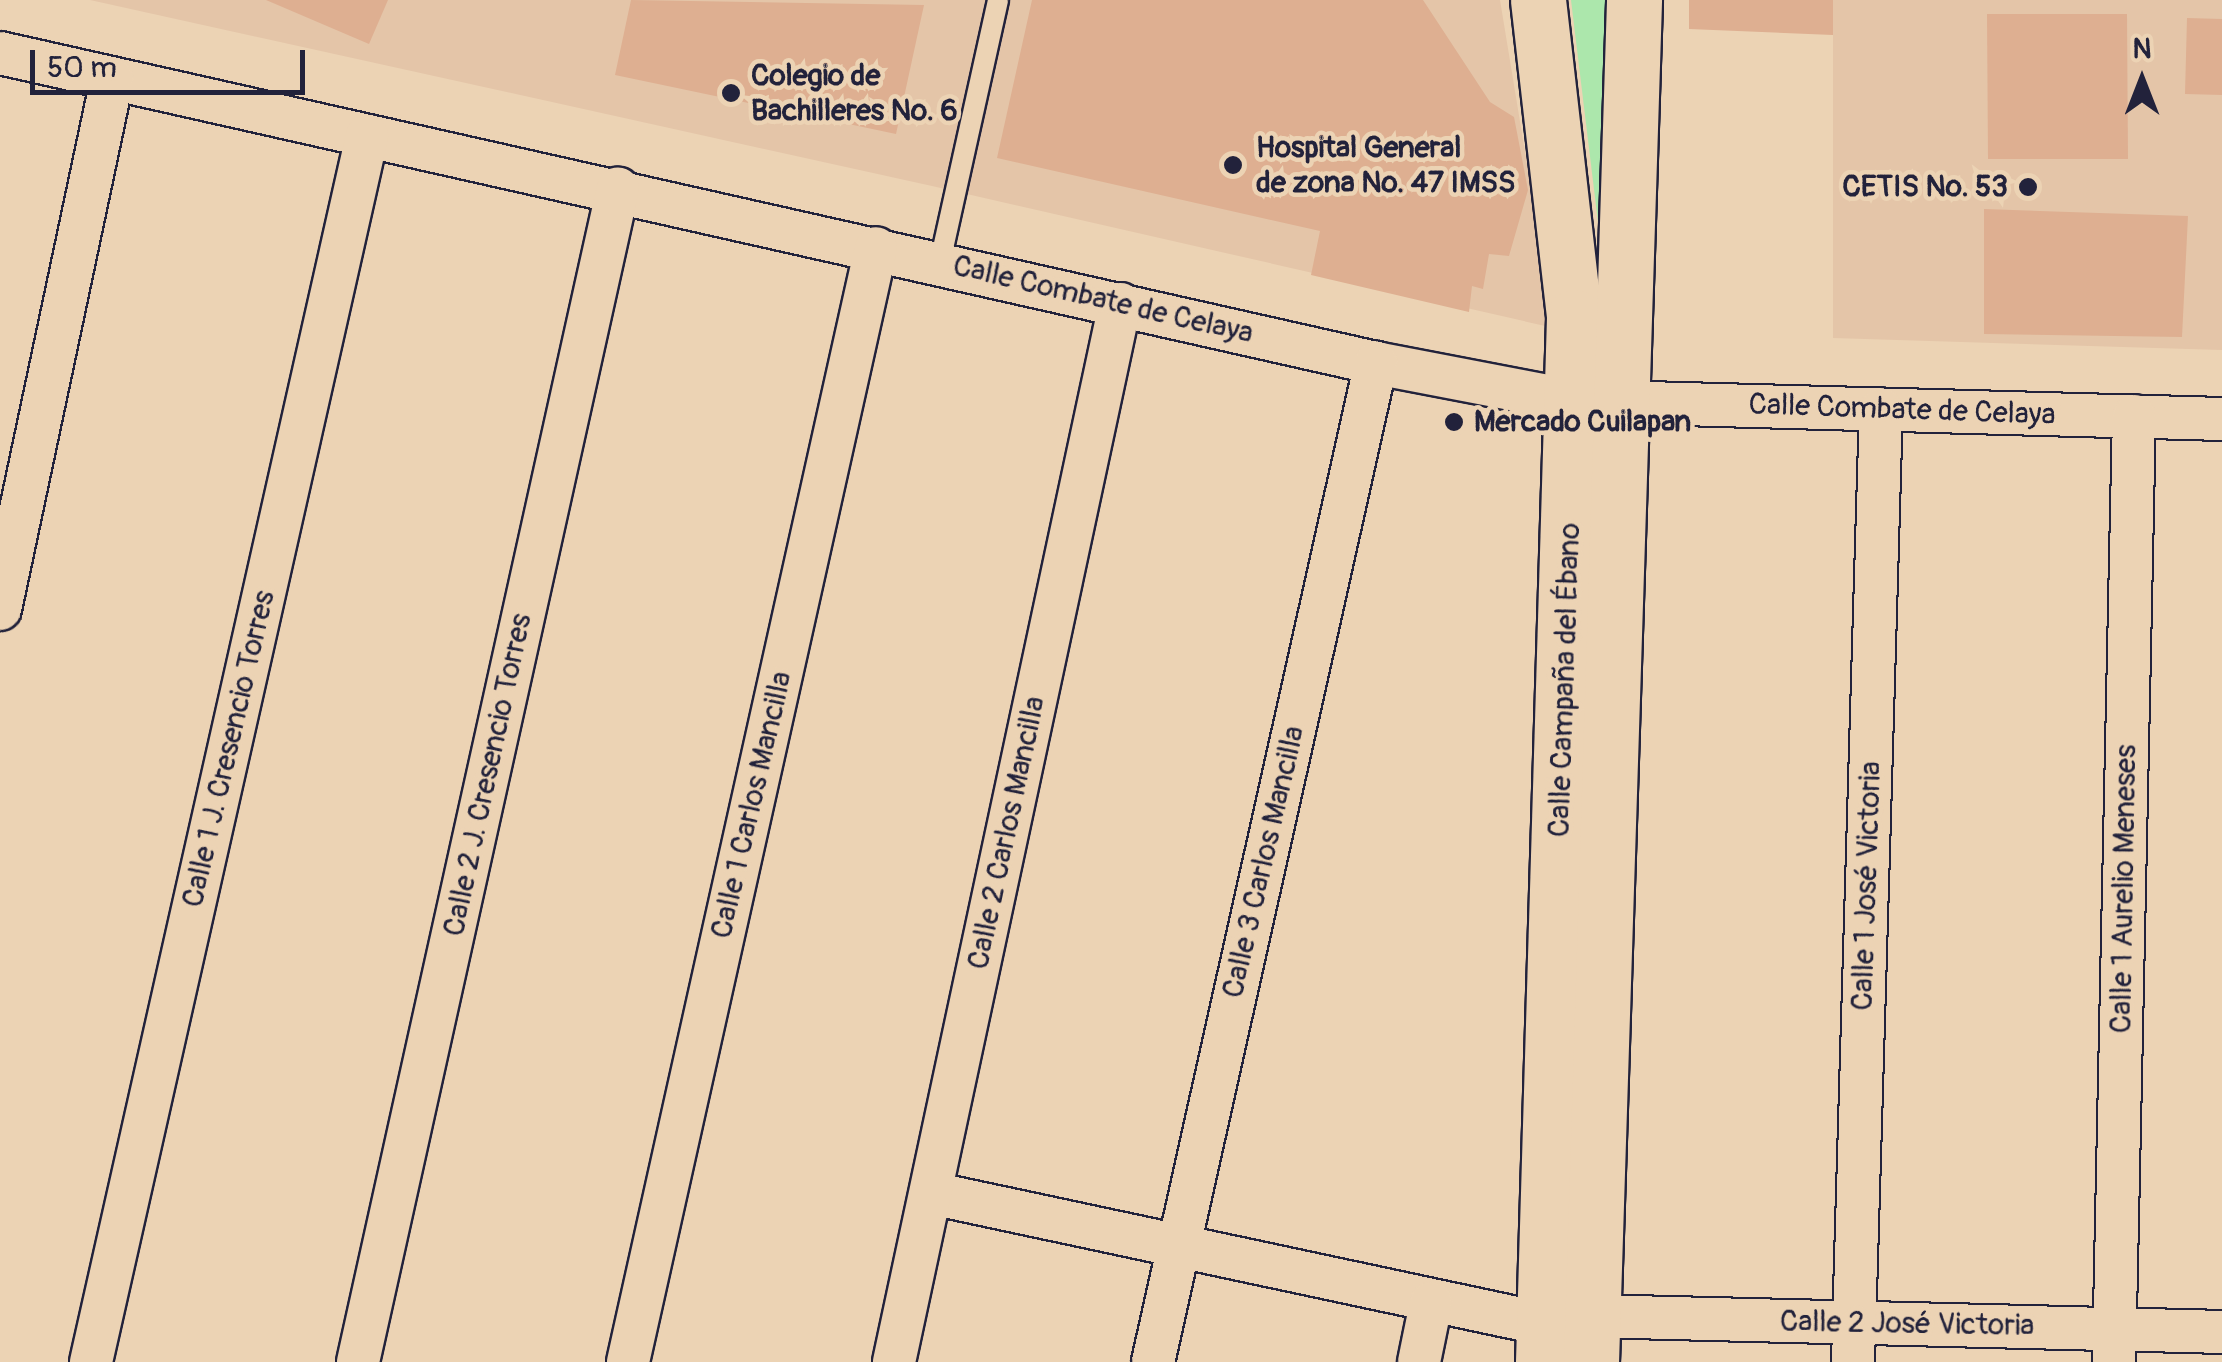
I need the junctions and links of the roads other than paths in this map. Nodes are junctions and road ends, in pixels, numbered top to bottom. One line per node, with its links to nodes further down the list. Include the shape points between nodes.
1 (998, 0): 9 (lane)
2 (1538, 0): 12 (street, Calle Campaña del Ébano, via 1574,316)
3 (1634, 0): 12 (street, Calle Campaña del Ébano)
4 (0, 53): 5 (street, Calle Combate de Celaya)
5 (112, 80): 6 (street, Calle Combate de Celaya); 16 (street)
6 (367, 136): 7 (street, Calle Combate de Celaya); 24 (street, Calle 1 J. Cresencio Torres)
7 (618, 188): 8 (street, Calle Combate de Celaya); 25 (street, Calle 2 J. Cresencio Torres)
8 (876, 248): 9 (street, Calle Combate de Celaya); 26 (street, Calle 1 Carlos Mancilla)
9 (940, 262): 10 (street, Calle Combate de Celaya)
10 (1120, 304): 11 (street, Calle Combate de Celaya); 17 (street, Calle 2 Carlos Mancilla)
11 (1376, 363): 12 (street, Calle Combate de Celaya); 18 (street, Calle 3 Carlos Mancilla)
12 (1596, 402): 13 (street, Calle Combate de Celaya); 21 (street, Calle Campaña del Ébano)
13 (1881, 409): 14 (street, Calle Combate de Celaya); 22 (street, Calle 1 José Victoria)
14 (2134, 416): 15 (street, Calle Combate de Celaya); 23 (street, Calle 1 Aurelio Meneses)
15 (2222, 419)
16 (0, 609)
17 (931, 1193): 18 (street, Calle 2 José Victoria); 27 (street, Calle 2 Carlos Mancilla)
18 (1178, 1248): 19 (street, Calle 2 José Victoria); 28 (street, Calle 3 Carlos Mancilla)
19 (1431, 1304): 21 (street, Calle 2 José Victoria); 29 (street)
20 (2222, 1332): 23 (street, Calle 2 José Victoria)
21 (1568, 1341): 22 (street, Calle 2 José Victoria)
22 (1854, 1342): 23 (street, Calle 2 José Victoria)
23 (2115, 1346)
24 (91, 1362)
25 (358, 1362)
26 (628, 1362)
27 (894, 1362)
28 (1153, 1362)
29 (1419, 1362)

